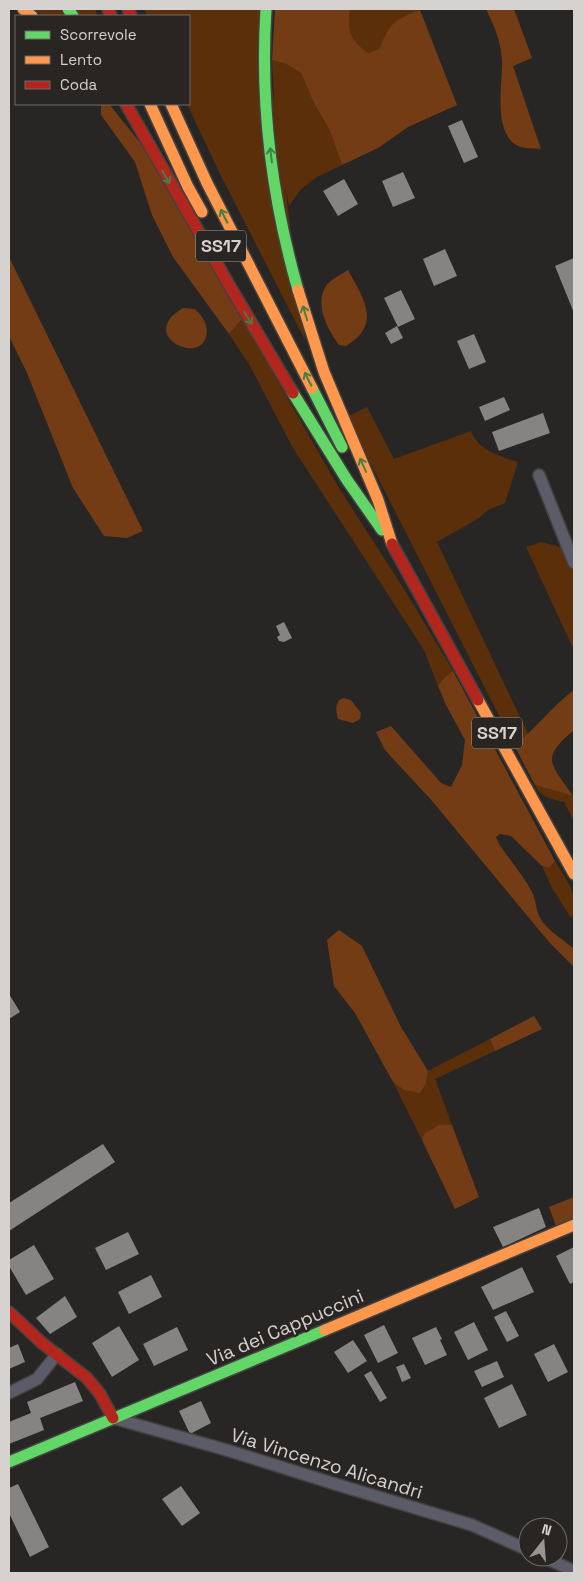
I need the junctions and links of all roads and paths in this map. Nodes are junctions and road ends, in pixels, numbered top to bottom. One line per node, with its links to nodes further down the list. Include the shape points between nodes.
1 (266, 9): 11 (main road, one-way to 1, via 375,493 318,354 285,244 275,196 267,122)
2 (116, 105): 6 (main road)
3 (127, 105): 6 (main road)
4 (150, 105): 7 (main road, SS17)
5 (171, 105): 10 (main road, SS17, one-way to 5, via 207,183)
6 (150, 147): 11 (main road, one-way to 11, via 353,491)
7 (207, 221)
8 (250, 299): 10 (main road, SS17)
9 (539, 474): 12 (street)
10 (361, 486): 11 (main road, SS17)
11 (392, 544): 13 (main road, SS17)
12 (574, 563)
13 (574, 874)
14 (574, 1225): 18 (main road, Via dei Cappuccini)
15 (9, 1312): 16 (main road)
16 (57, 1354): 17 (street, via 37,1380); 18 (main road, via 87,1378)
17 (9, 1393)
18 (113, 1418): 19 (main road, Via dei Cappuccini); 20 (street, Via Vincenzo Alicandri, via 472,1525)
19 (9, 1462)
20 (518, 1546)

